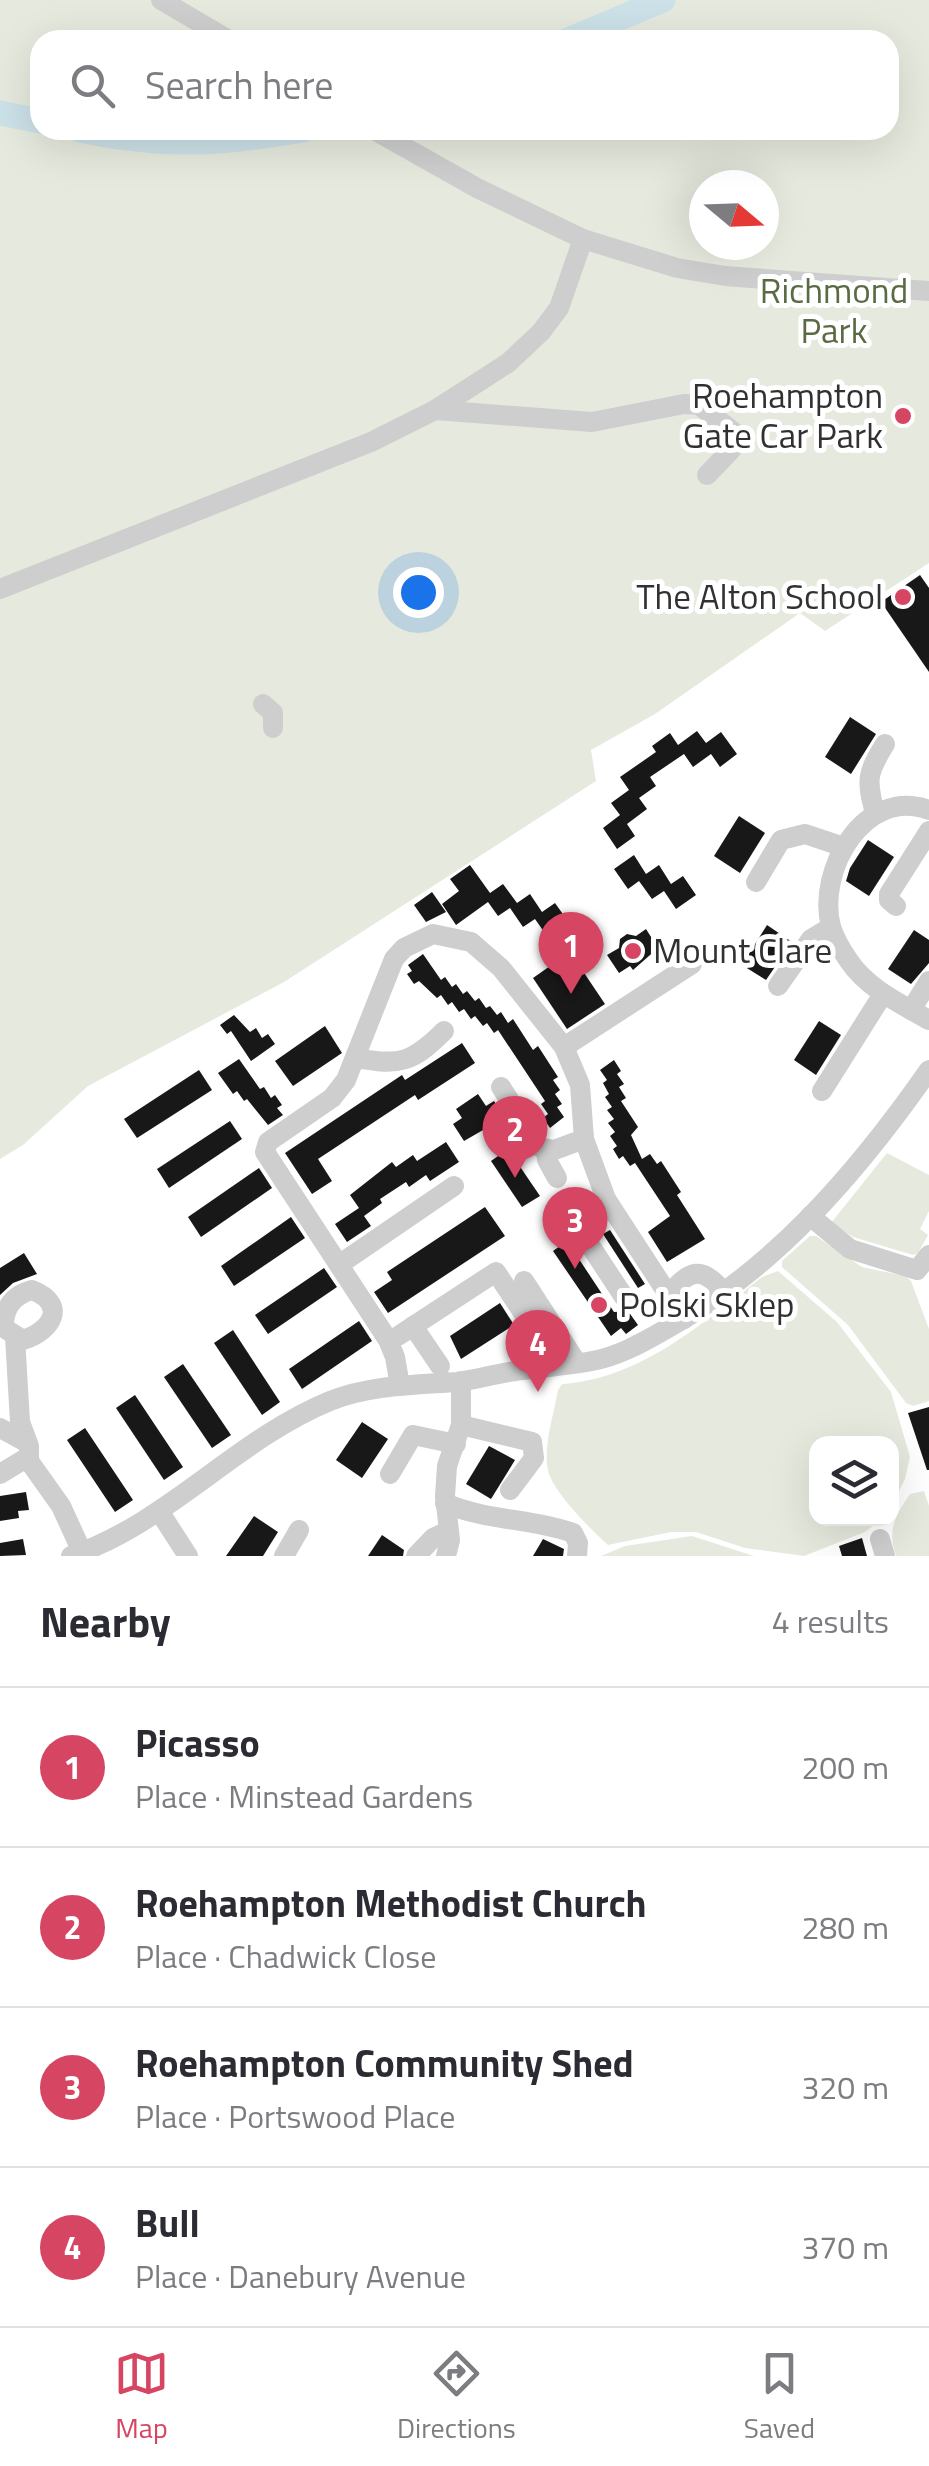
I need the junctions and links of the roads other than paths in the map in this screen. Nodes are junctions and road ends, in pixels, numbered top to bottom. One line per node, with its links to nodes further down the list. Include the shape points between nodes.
1 (160, 0): 2 (street)
2 (212, 30)
3 (391, 140): 4 (street)
4 (583, 239): 5 (street, via 726,276); 6 (street, via 559,308 541,332)
5 (929, 291)
6 (435, 410): 7 (street, via 592,422 699,404 735,433 732,449); 8 (street, via 371,442)
7 (707, 474)
8 (0, 588)
9 (263, 704): 10 (street, via 274,714)
10 (273, 728)
11 (885, 744): 13 (street, via 869,774)
12 (929, 810): 13 (street, via 902,804)
13 (875, 814): 15 (street)
14 (929, 831): 17 (street, via 888,894)
15 (844, 846): 16 (street, via 805,834 781,840); 18 (street, via 830,888)
16 (756, 882)
17 (896, 906)
18 (832, 927): 21 (street, via 811,939); 22 (street, via 851,964)
19 (692, 964): 25 (street)
20 (929, 982): 23 (street)
21 (778, 986)
22 (883, 994): 23 (street); 29 (street)
23 (920, 1015)
24 (444, 1031): 26 (street, via 402,1063)
25 (564, 1048): 26 (street, via 502,968 471,942 433,934 394,959); 30 (street, via 580,1085)
26 (356, 1058): 36 (street, via 332,1098 268,1142 265,1152)
27 (929, 1070): 35 (street, via 854,1171)
28 (501, 1088): 31 (street)
29 (822, 1091)
30 (584, 1140): 31 (street); 34 (street)
31 (546, 1150): 32 (street)
32 (557, 1178)
33 (454, 1186): 36 (street)
34 (609, 1206): 40 (street); 41 (street, via 578,1227)
35 (810, 1216): 37 (street, via 850,1249); 39 (street)
36 (340, 1264): 48 (street, via 389,1342)
37 (925, 1270)
38 (524, 1281): 44 (street)
39 (724, 1292): 40 (street, via 697,1272); 42 (street)
40 (669, 1295): 42 (street)
41 (624, 1296)
42 (684, 1320): 44 (street, via 620,1352)
43 (7, 1334): 51 (street)
44 (576, 1364): 46 (street)
45 (440, 1366): 46 (street, via 405,1331 496,1272 536,1334)
46 (536, 1369): 47 (street)
47 (461, 1382): 48 (street); 50 (street)
48 (400, 1386): 56 (street, via 309,1410)
49 (0, 1428): 51 (street)
50 (458, 1435): 53 (street, via 413,1435); 54 (street, via 532,1442 534,1458); 55 (street)
51 (27, 1451): 52 (street); 59 (street, via 61,1506)
52 (0, 1474)
53 (390, 1474)
54 (510, 1490)
55 (444, 1503): 58 (street); 64 (street, via 573,1533)
56 (160, 1511): 59 (street); 60 (street)
57 (300, 1530): 61 (street)
58 (448, 1532): 62 (street); 63 (street)
59 (77, 1554)
60 (188, 1556)
61 (284, 1556)
62 (416, 1556)
63 (446, 1556)
64 (576, 1556)

